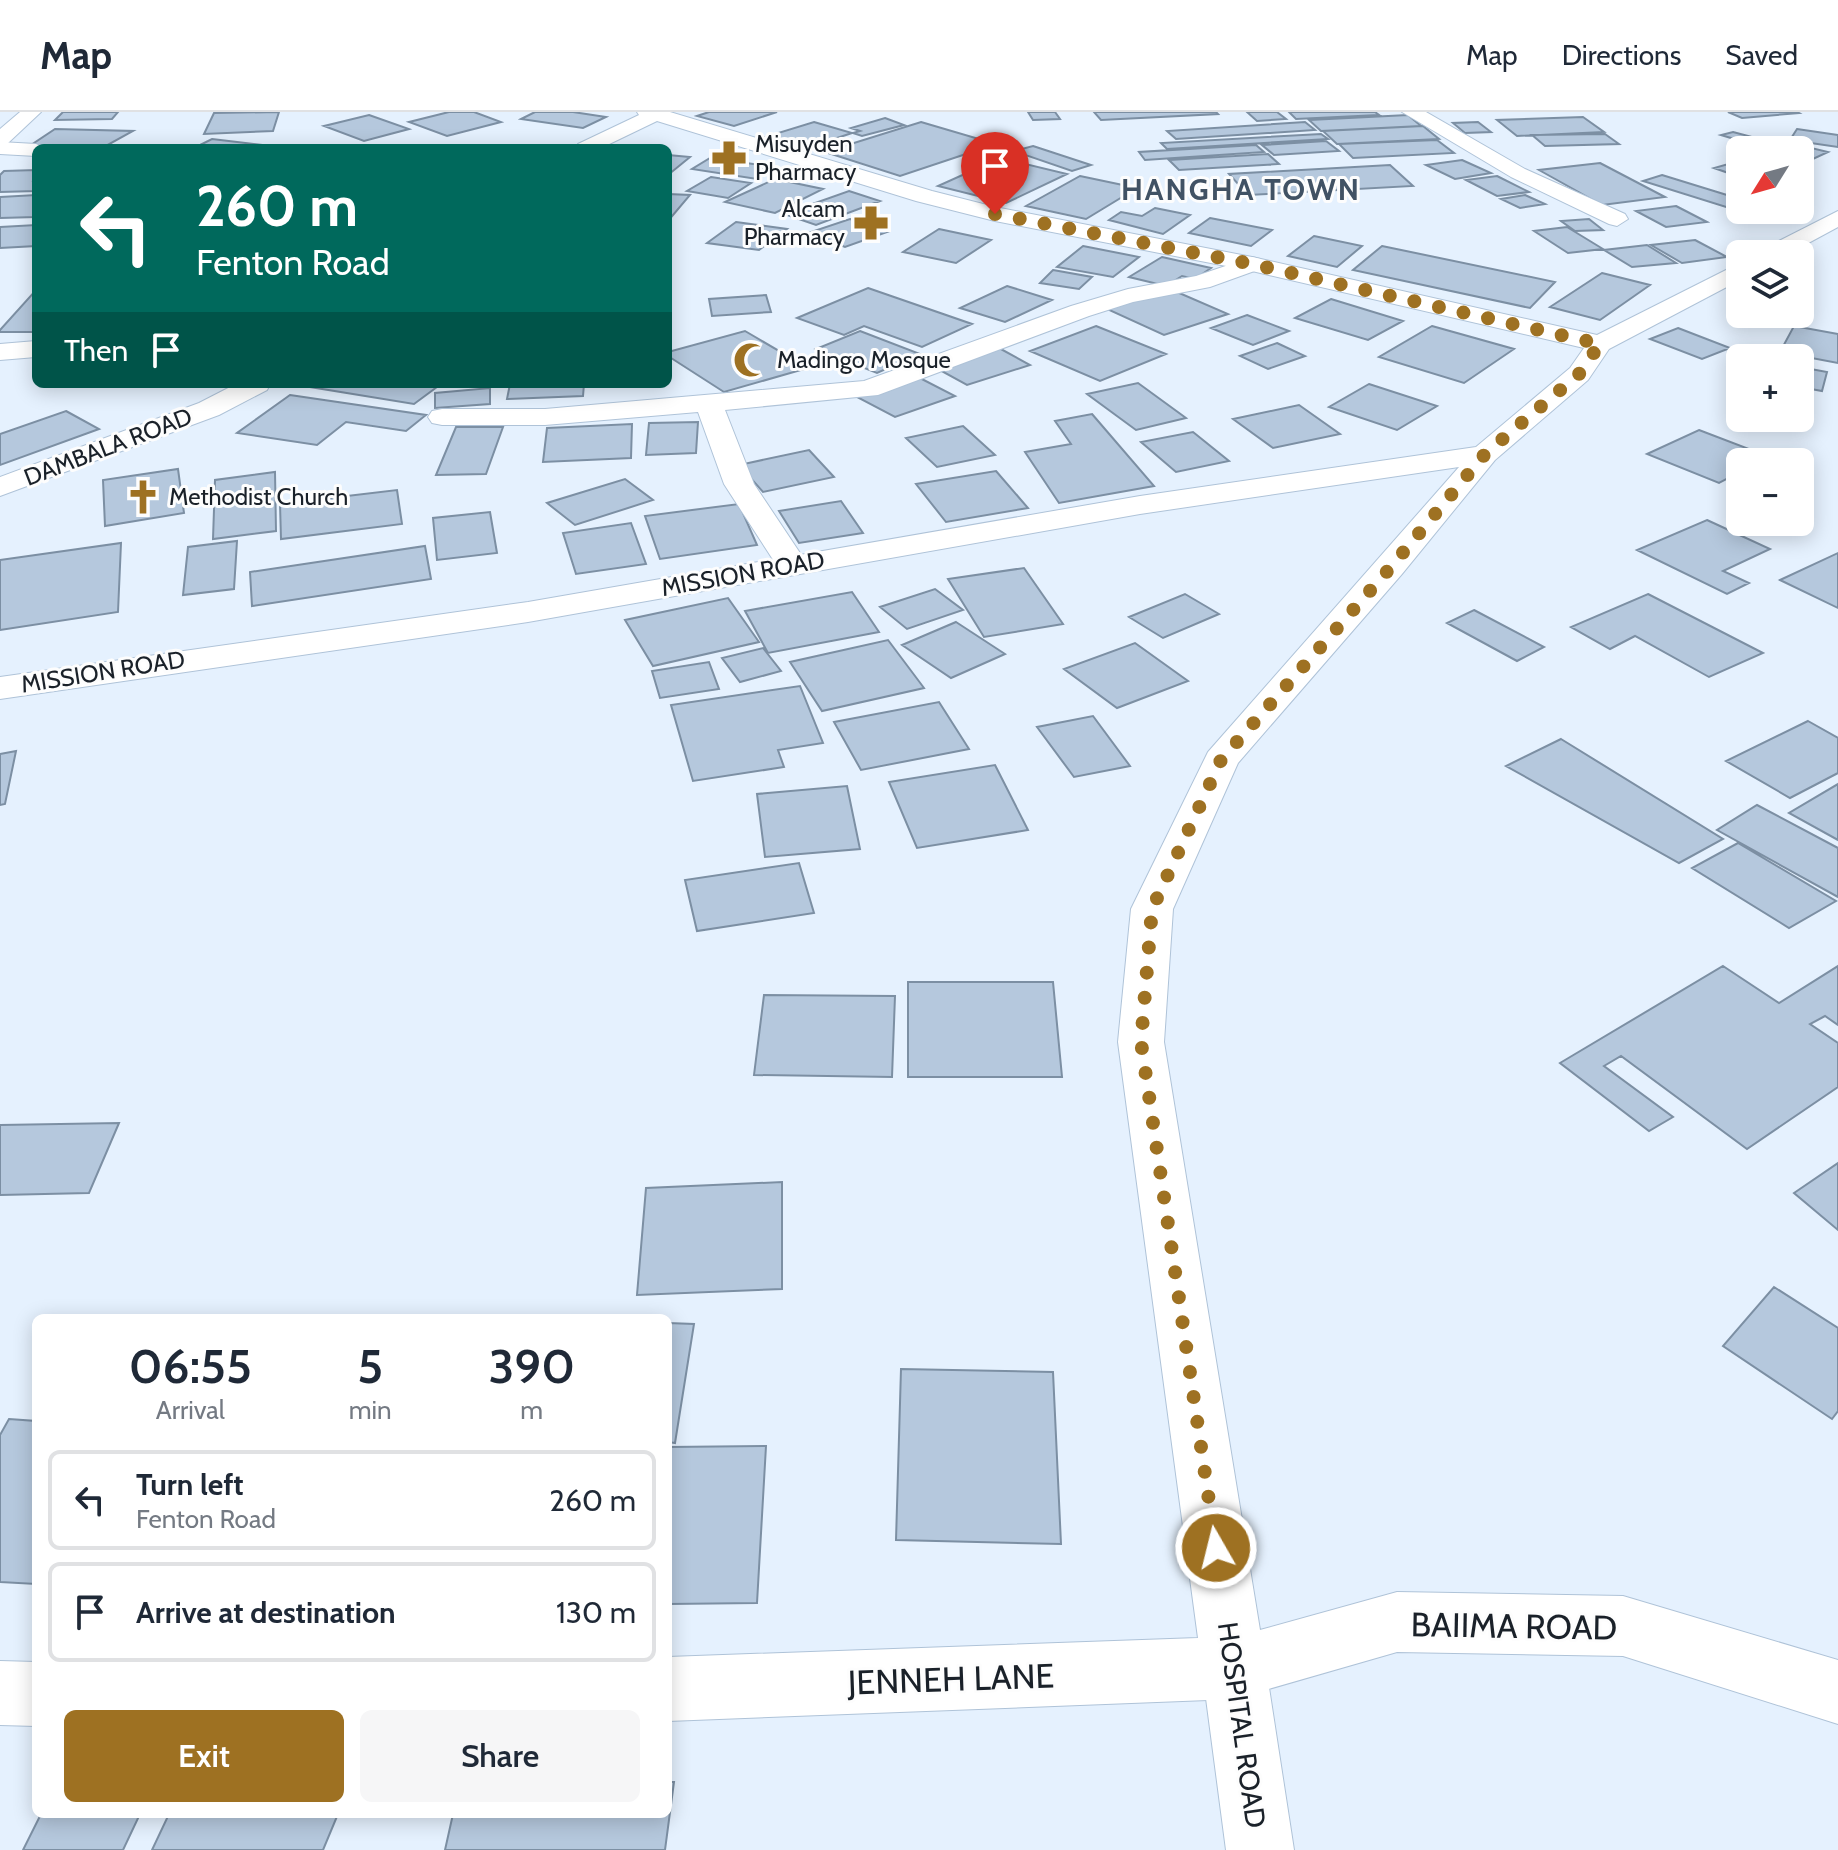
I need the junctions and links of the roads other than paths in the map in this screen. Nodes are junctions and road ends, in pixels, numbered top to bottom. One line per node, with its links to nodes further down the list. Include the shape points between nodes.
1 (5, 112): 5 (street)
2 (31, 112): 6 (street)
3 (1412, 112): 11 (street, via 1518,173)
4 (653, 113): 7 (street); 13 (street, via 995,214)
5 (0, 117)
6 (0, 140)
7 (593, 144)
8 (0, 148): 9 (street)
9 (32, 150)
10 (1838, 218): 12 (street)
11 (1617, 219)
12 (1797, 240)
13 (1252, 264): 15 (street); 19 (street, via 1080,311 868,389)
14 (1726, 277): 15 (street, HOSPITAL ROAD)
15 (1600, 344): 21 (street, HOSPITAL ROAD, via 1579,374)
16 (32, 349): 17 (street)
17 (0, 352)
18 (249, 388): 22 (street, DAMBALA ROAD, via 209,409)
19 (709, 403): 20 (street, via 545,417); 23 (street, via 739,484)
20 (442, 417)
21 (1485, 454): 23 (street, MISSION ROAD, via 1140,505); 25 (street, HOSPITAL ROAD, via 1221,760 1152,909 1141,1042)
22 (0, 487)
23 (792, 565): 24 (street, MISSION ROAD, via 528,612)
24 (0, 688)
25 (1234, 1668): 26 (street, JENNEH LANE); 27 (street, BAIIMA ROAD, via 1397,1622 1623,1626); 30 (street, HOSPITAL ROAD)
26 (672, 1689)
27 (1838, 1692)
28 (0, 1693): 29 (street)
29 (32, 1694)
30 (1260, 1850)

